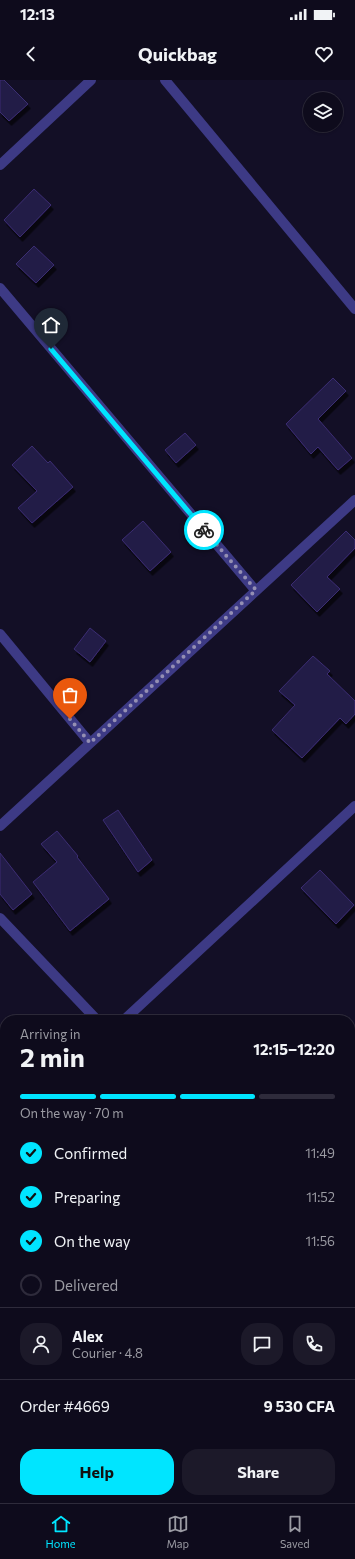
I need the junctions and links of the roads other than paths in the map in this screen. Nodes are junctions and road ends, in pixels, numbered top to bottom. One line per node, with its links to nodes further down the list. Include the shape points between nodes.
1 (91, 80): 3 (street)
2 (165, 80): 5 (street)
3 (0, 165)
4 (0, 288): 7 (street)
5 (355, 309)
6 (355, 500): 7 (street)
7 (256, 590): 9 (street)
8 (0, 634): 9 (street)
9 (90, 743): 11 (street)
10 (355, 806): 14 (street)
11 (0, 826)
12 (0, 918): 13 (street)
13 (92, 1015)
14 (129, 1015)

